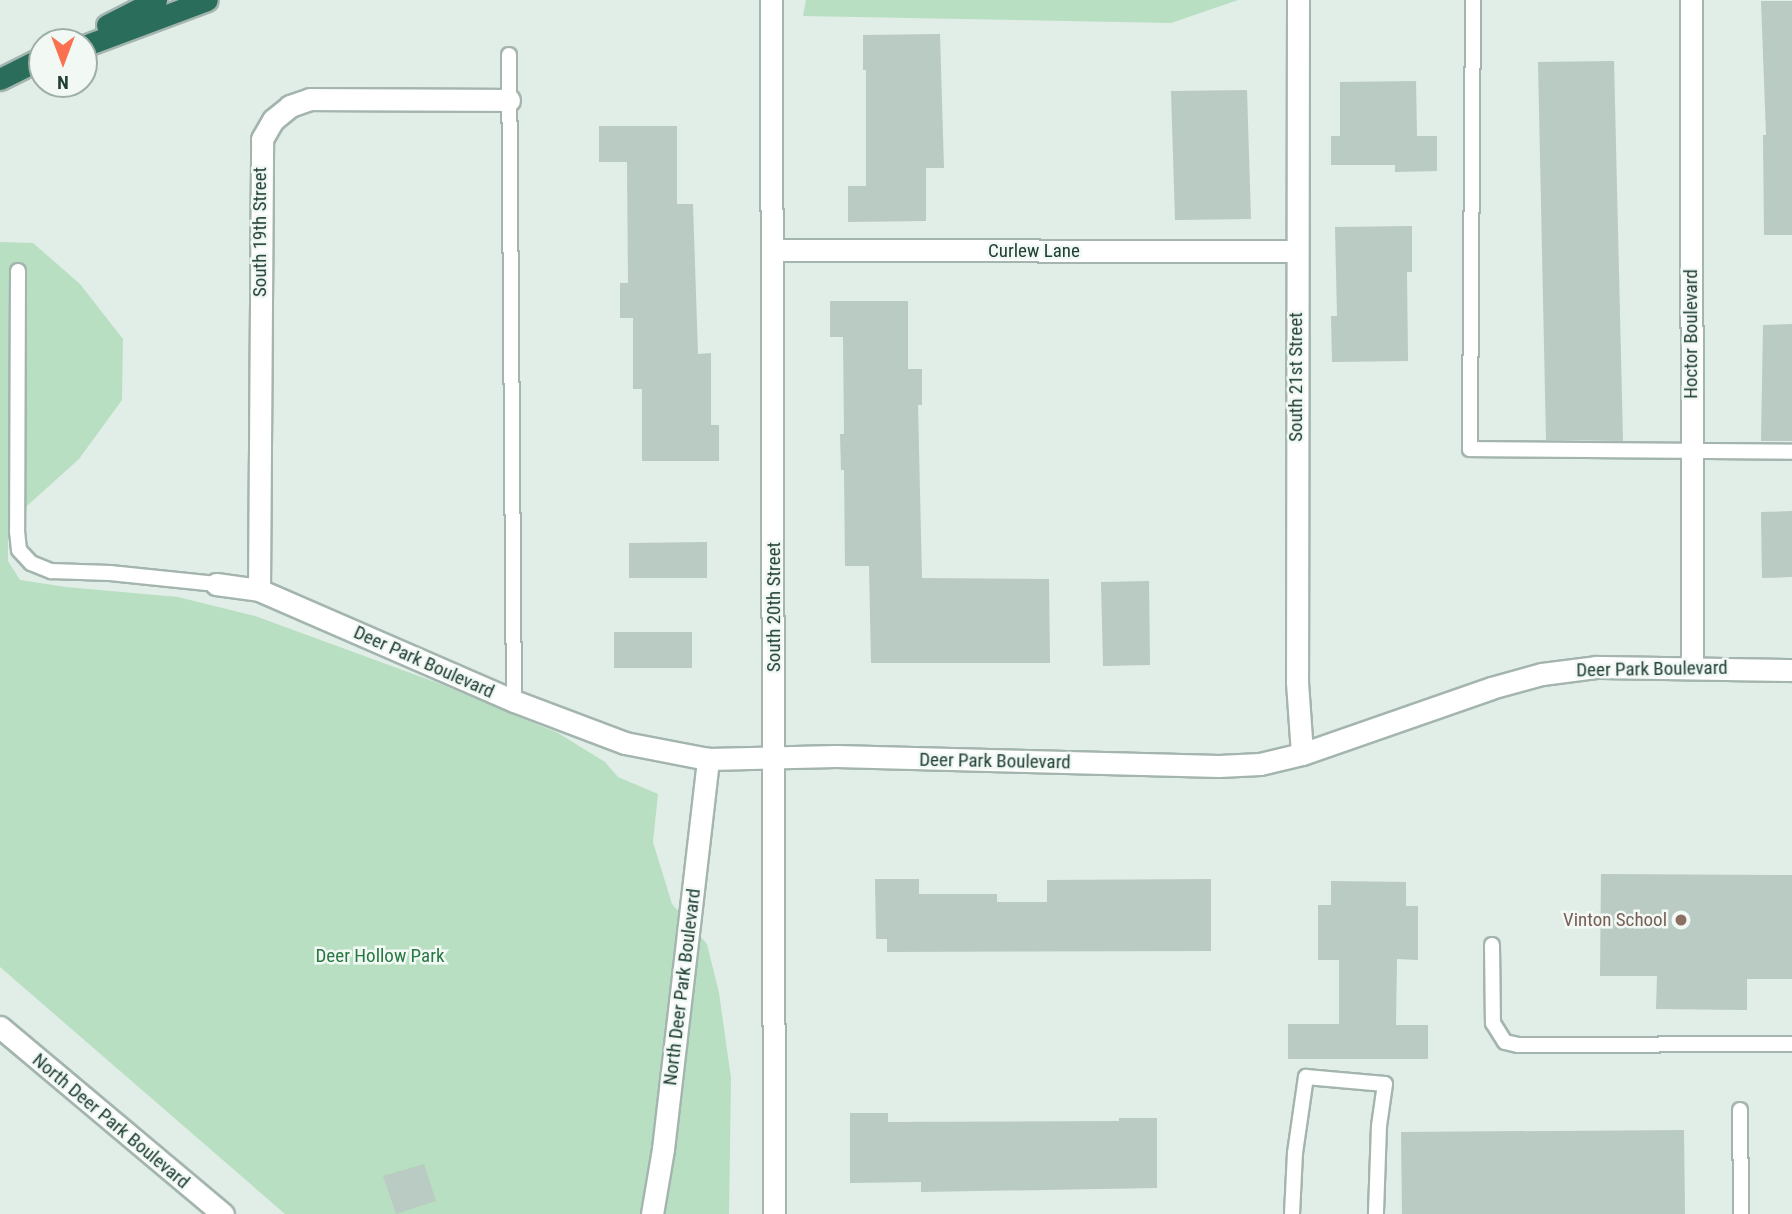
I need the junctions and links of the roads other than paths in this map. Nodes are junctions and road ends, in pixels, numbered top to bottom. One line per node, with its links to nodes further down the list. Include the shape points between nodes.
1 (156, 0): 7 (highway)
2 (208, 0): 8 (highway)
3 (771, 0): 13 (street, South 20th Street)
4 (1298, 0): 14 (street, South 21st Street)
5 (1473, 0): 16 (lane, via 1470,449)
6 (1691, 0): 16 (street, Hoctor Boulevard)
7 (98, 30)
8 (98, 41)
9 (509, 55): 12 (lane)
10 (28, 66): 11 (highway)
11 (7, 76)
12 (509, 100): 19 (street, South 19th Street, via 310,99 290,106 273,120 262,139); 22 (lane)
13 (772, 250): 14 (street, Curlew Lane); 24 (street, South 20th Street)
14 (1296, 251): 23 (street, South 21st Street, via 1297,682)
15 (18, 271): 18 (lane, via 19,550 31,563 51,571)
16 (1691, 451): 17 (lane); 20 (street, Hoctor Boulevard)
17 (1792, 452)
18 (216, 584): 19 (street, Deer Park Boulevard)
19 (259, 590): 22 (street, Deer Park Boulevard)
20 (1692, 667): 21 (street, Deer Park Boulevard); 23 (street, Deer Park Boulevard, via 1595,667 1542,674)
21 (1792, 670)
22 (513, 701): 25 (street, Deer Park Boulevard, via 625,743)
23 (1302, 754): 24 (street, Deer Park Boulevard, via 1260,764 1219,766)
24 (774, 757): 25 (street, Deer Park Boulevard); 32 (street, South 20th Street)
25 (708, 759): 31 (street, North Deer Park Boulevard)
26 (1492, 945): 28 (lane, via 1493,1023 1505,1042)
27 (0, 1027): 30 (street, North Deer Park Boulevard)
28 (1792, 1044)
29 (1740, 1110): 35 (lane)
30 (223, 1214)
31 (652, 1214)
32 (774, 1214)
33 (1292, 1214): 34 (lane, via 1306,1077 1385,1084 1378,1126)
34 (1376, 1214)
35 (1741, 1214)

